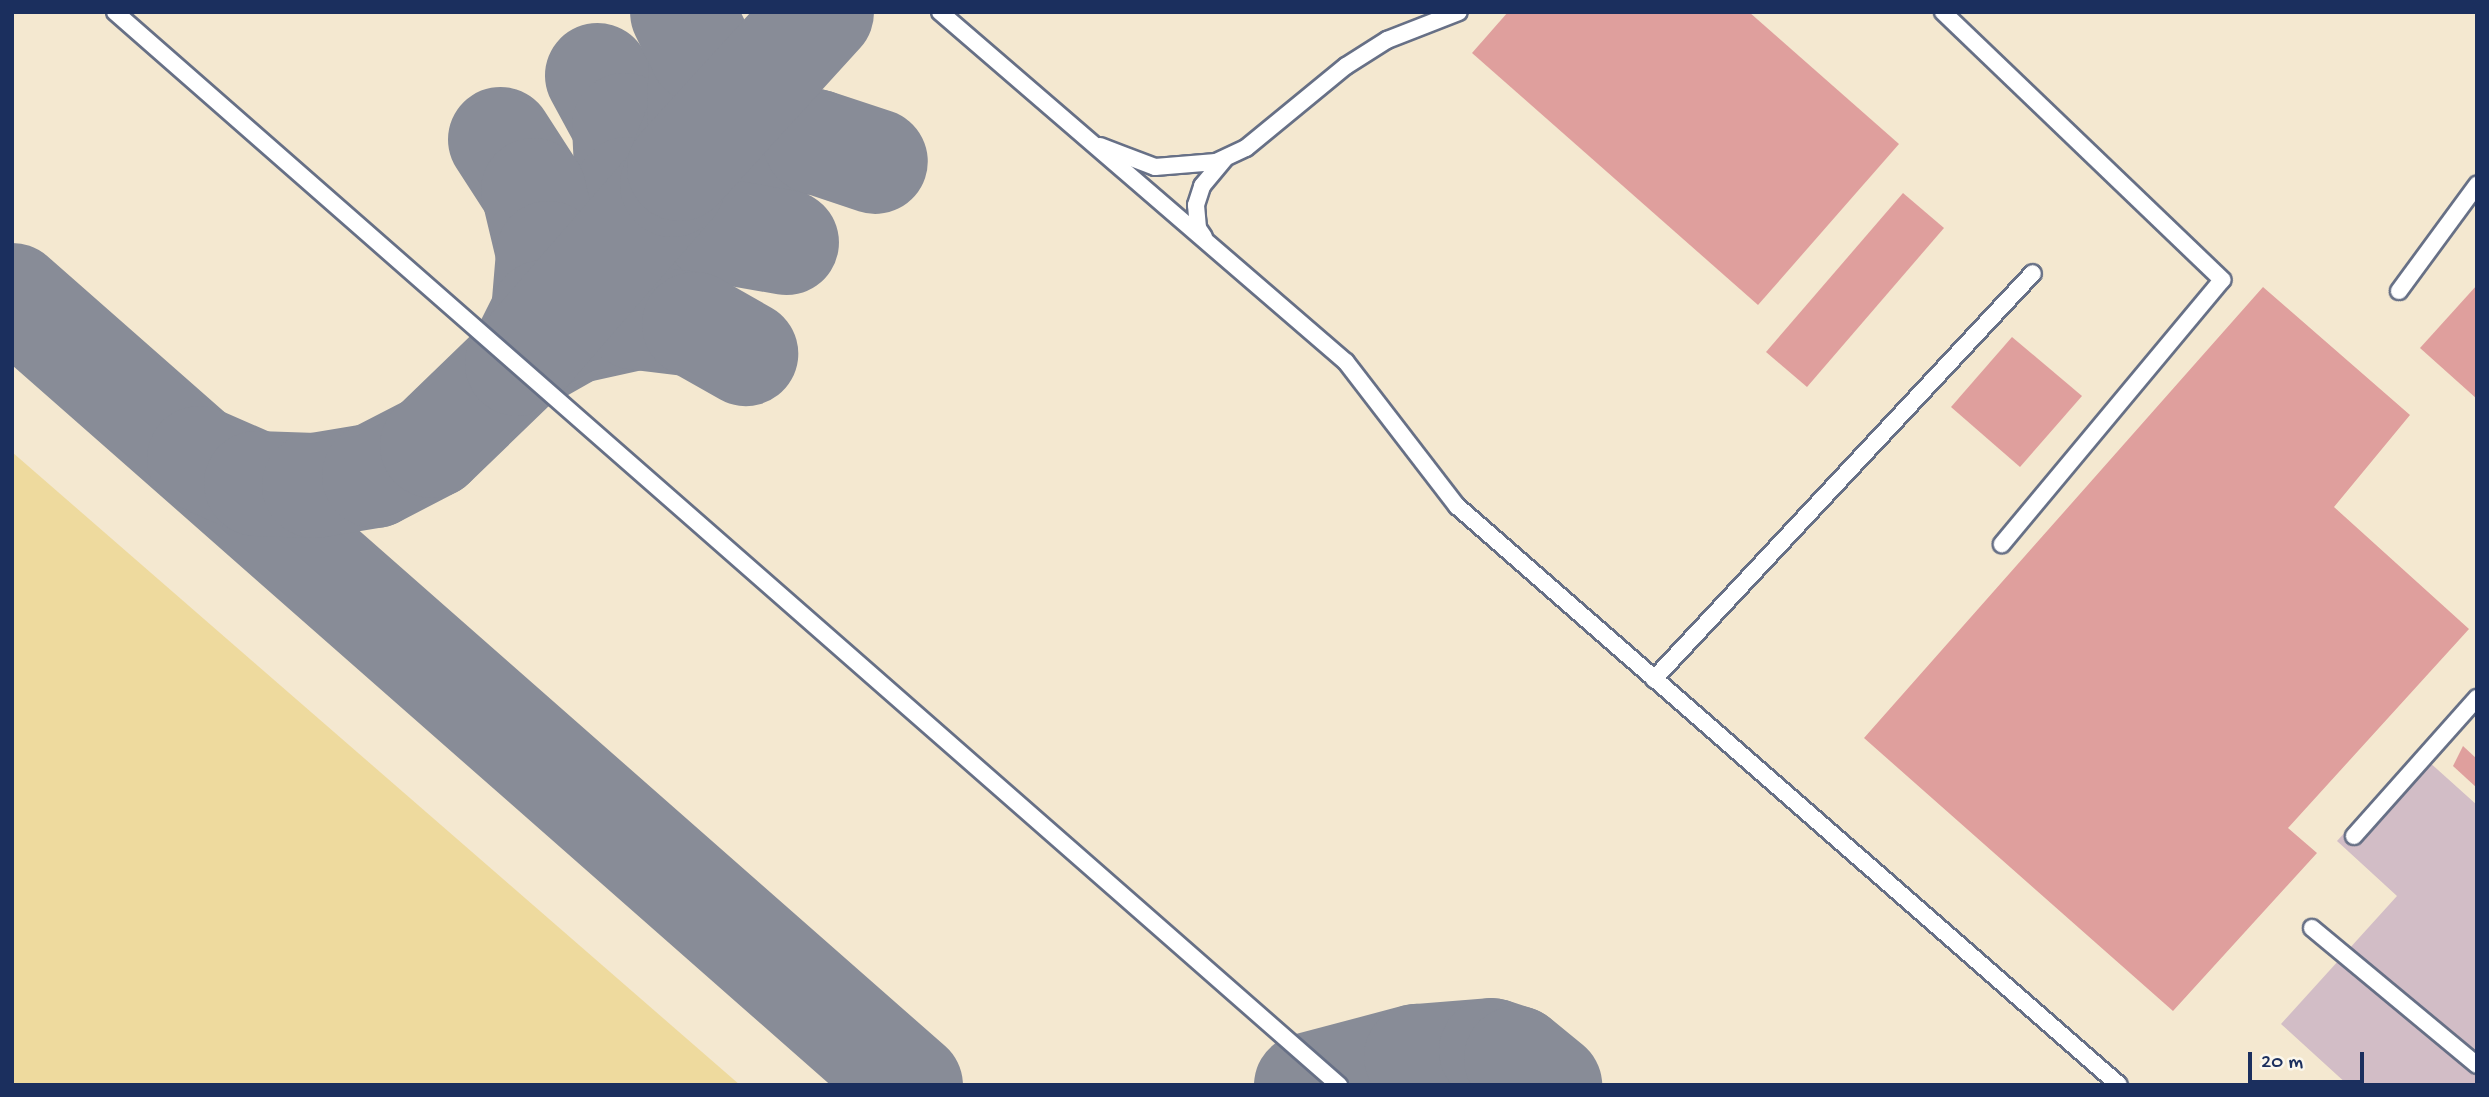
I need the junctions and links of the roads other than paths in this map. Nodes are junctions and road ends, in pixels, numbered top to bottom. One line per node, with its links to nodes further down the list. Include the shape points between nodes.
1 (115, 12): 17 (lane)
2 (940, 12): 5 (lane)
3 (1459, 12): 6 (lane, via 1387,40 1346,66 1246,148)
4 (1944, 13): 11 (lane, via 2222,280)
5 (1082, 137): 6 (lane, via 1155,167); 8 (lane)
6 (1226, 158): 8 (lane, via 1202,186 1196,205 1198,228)
7 (2477, 185): 10 (lane)
8 (1211, 248): 12 (lane, via 1346,362 1457,506)
9 (2033, 273): 12 (lane)
10 (2399, 291)
11 (2002, 544)
12 (1654, 679): 18 (lane)
13 (2477, 698): 14 (lane)
14 (2354, 836)
15 (2312, 928): 16 (lane)
16 (2477, 1065)
17 (1339, 1085)
18 (2119, 1085)

